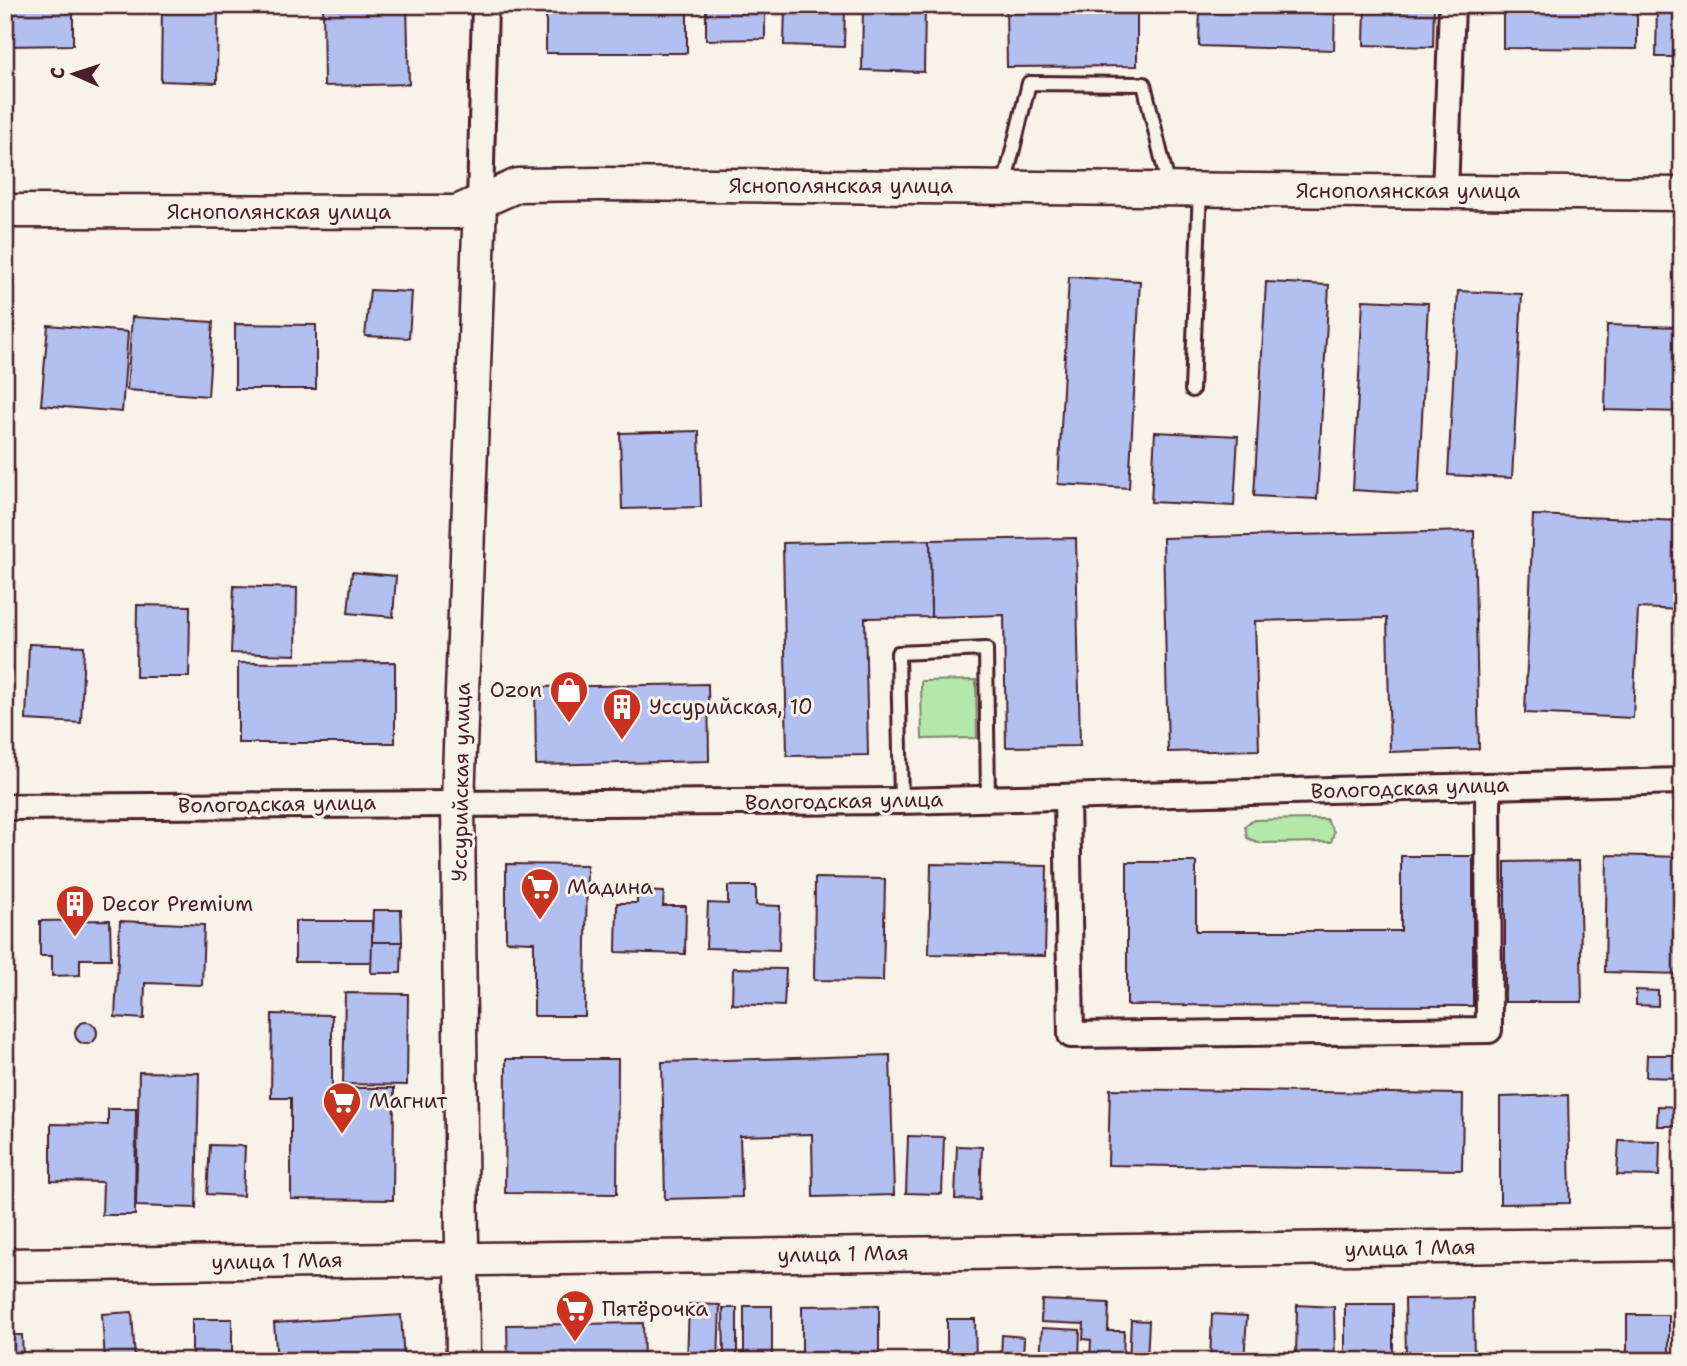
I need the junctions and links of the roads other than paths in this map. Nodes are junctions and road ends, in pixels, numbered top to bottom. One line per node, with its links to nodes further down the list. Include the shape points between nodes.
1 (485, 5): 8 (street)
2 (1452, 5): 6 (street)
3 (1004, 186): 4 (street, Яснополянская улица); 4 (lane, via 1029,83 1131,83 1144,84); 8 (street, Яснополянская улица, via 518,185)
4 (1169, 188): 5 (street, Яснополянская улица)
5 (1200, 189): 6 (street, Яснополянская улица); 10 (lane)
6 (1445, 192): 7 (street, Яснополянская улица)
7 (1682, 194)
8 (480, 203): 9 (street, Яснополянская улица, via 457,212); 16 (street, Уссурийская улица)
9 (5, 211)
10 (1192, 390)
11 (1682, 780): 12 (street, Вологодская улица)
12 (1488, 786): 13 (street, Вологодская улица); 13 (street, via 1489,1030 1071,1035)
13 (1067, 797): 14 (street, Вологодская улица)
14 (988, 799): 15 (street, Вологодская улица); 15 (lane, via 986,649 898,653)
15 (901, 801): 16 (street, Вологодская улица)
16 (458, 803): 17 (street, Вологодская улица); 19 (street, Уссурийская улица)
17 (5, 807)
18 (1682, 1244): 19 (street, улица 1 Мая)
19 (463, 1259): 20 (street, улица 1 Мая); 21 (street, Уссурийская улица)
20 (5, 1265)
21 (463, 1361)

